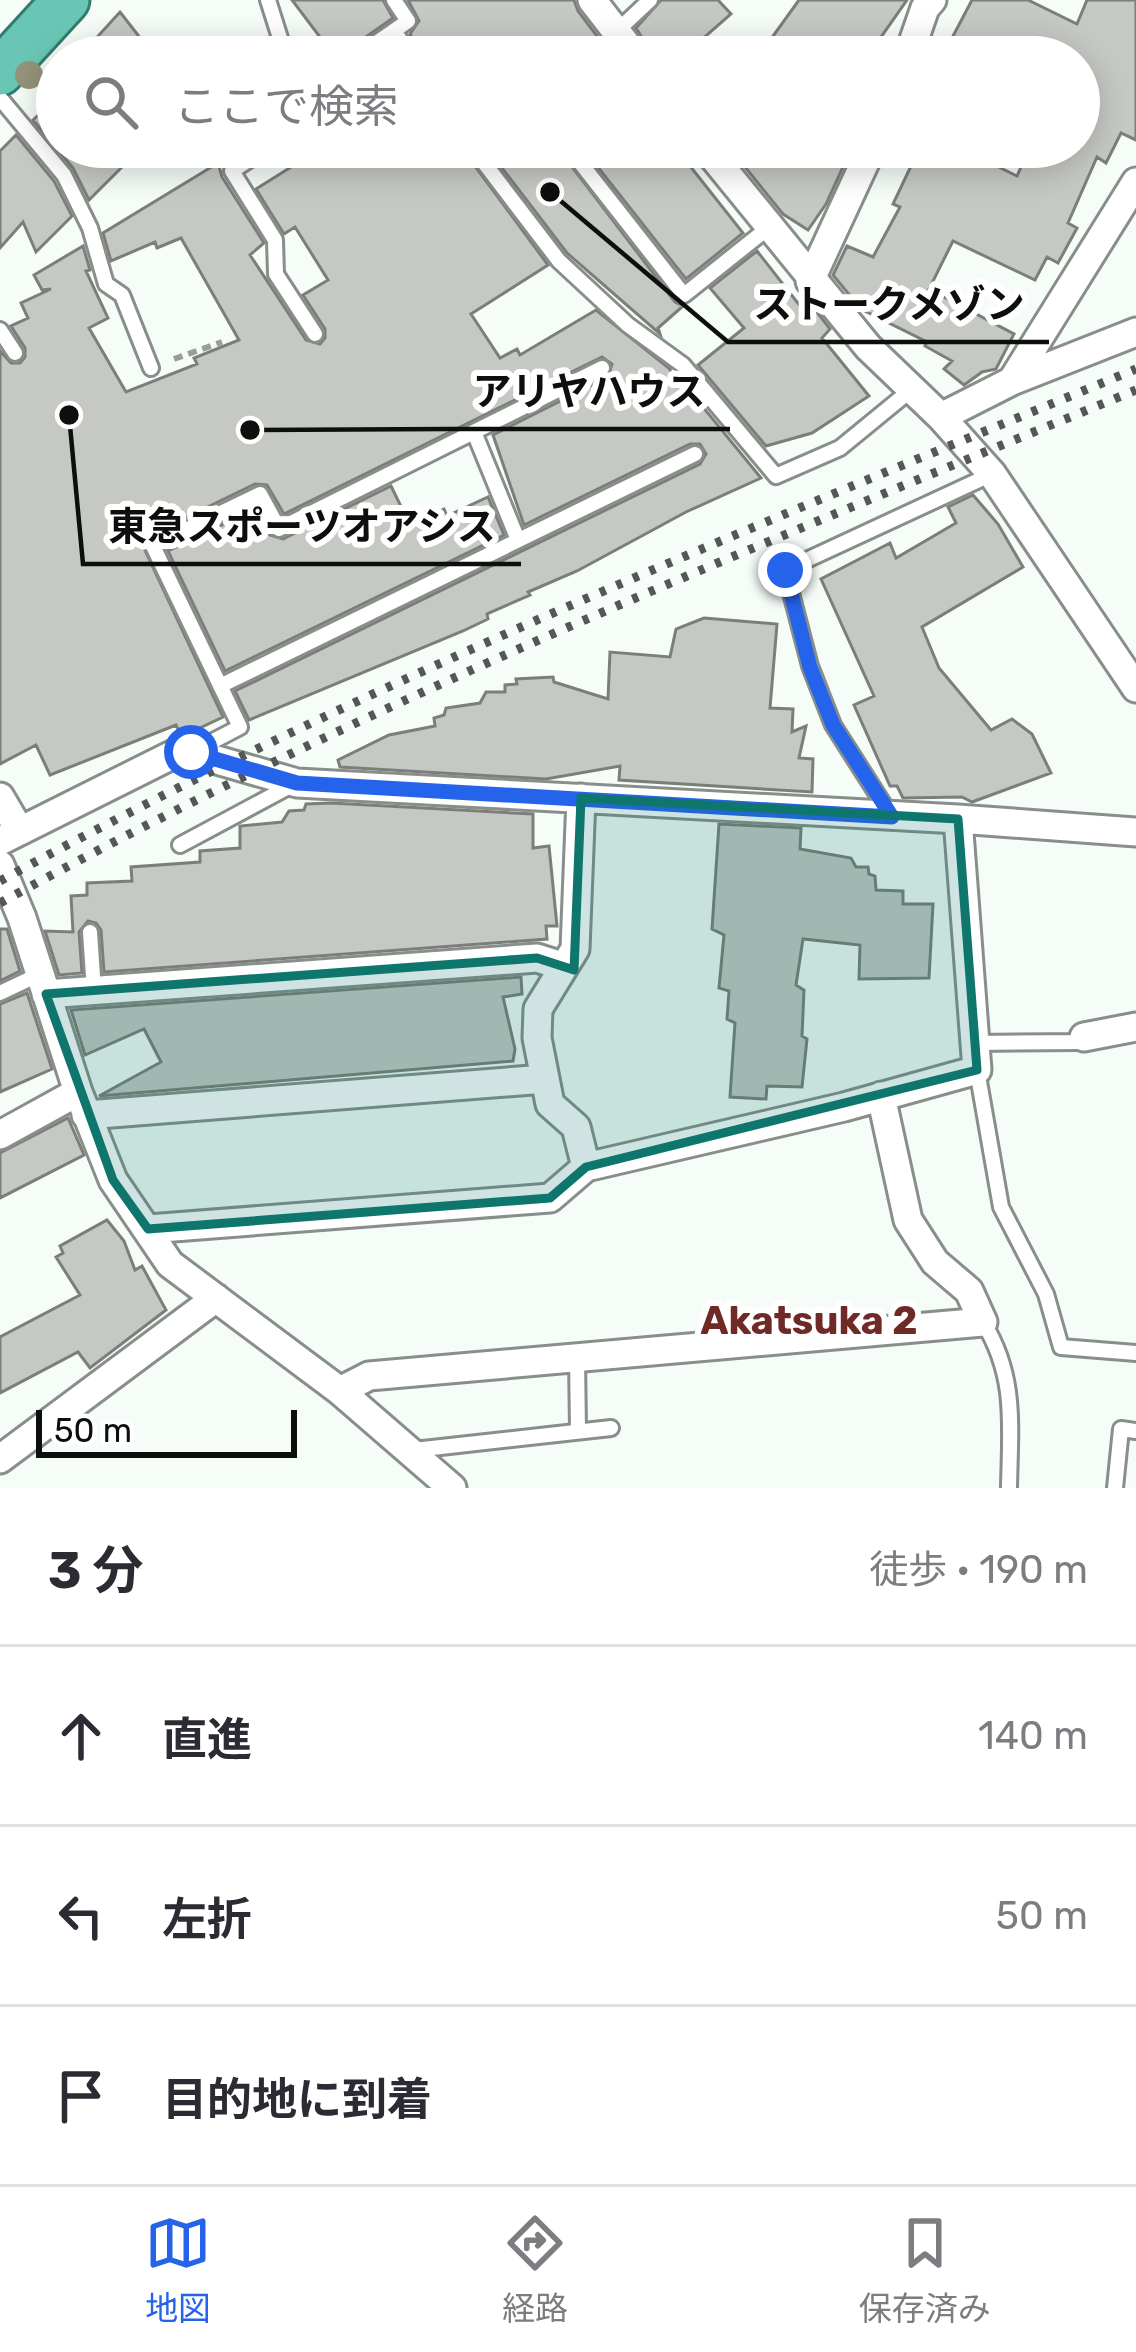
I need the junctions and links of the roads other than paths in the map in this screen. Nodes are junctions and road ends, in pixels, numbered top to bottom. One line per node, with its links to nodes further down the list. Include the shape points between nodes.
1 (66, 0): 14 (highway)
2 (268, 0): 9 (lane)
3 (394, 0): 7 (lane, via 408,21)
4 (592, 0): 8 (street)
5 (650, 0): 8 (lane)
6 (932, 0): 13 (street)
7 (394, 31): 10 (lane); 11 (lane)
8 (616, 31): 12 (street)
9 (279, 36)
10 (387, 36)
11 (397, 36)
12 (620, 36)
13 (915, 36)
14 (0, 72)
15 (0, 98): 16 (lane)
16 (36, 141)
17 (58, 168): 30 (lane)
18 (235, 168): 28 (lane, via 274,240 276,274)
19 (488, 168): 33 (lane, via 559,261 683,364 776,476 840,448)
20 (584, 168): 24 (lane, via 684,296)
21 (721, 168): 24 (street)
22 (862, 168): 25 (street)
23 (1136, 182): 32 (street)
24 (768, 228): 25 (street)
25 (810, 280): 33 (street)
26 (0, 330): 29 (lane)
27 (1136, 332): 32 (street)
28 (315, 334)
29 (15, 353)
30 (151, 368)
31 (602, 368): 35 (lane)
32 (1012, 380): 34 (street)
33 (912, 389): 34 (street)
34 (941, 417): 37 (street)
35 (473, 432): 38 (lane); 40 (lane, via 279,529 260,494 154,547)
36 (695, 454): 38 (lane)
37 (992, 474): 39 (street); 45 (lane, via 785,570 833,725)
38 (518, 540): 40 (lane)
39 (1132, 670)
40 (222, 685): 41 (lane, via 240,727)
41 (191, 752): 42 (street); 48 (street)
42 (297, 783): 44 (street); 49 (lane)
43 (0, 797): 48 (street)
44 (581, 798): 45 (street); 52 (street, via 575,949)
45 (892, 817): 46 (street)
46 (958, 818): 47 (street); 58 (street)
47 (1136, 832)
48 (10, 836)
49 (180, 845)
50 (0, 865): 53 (street)
51 (90, 932): 54 (lane)
52 (562, 966): 54 (street, via 537,958); 59 (street, via 538,1009)
53 (43, 984): 54 (street); 55 (lane); 61 (street)
54 (94, 991)
55 (0, 993)
56 (1136, 1027): 57 (street)
57 (1084, 1037): 58 (lane)
58 (976, 1057): 60 (street); 67 (lane, via 1000,1207 1046,1294 1061,1347)
59 (545, 1079): 61 (street); 63 (street, via 550,1104 576,1127)
60 (881, 1096): 63 (street); 66 (street, via 908,1220 935,1262 969,1291)
61 (82, 1103): 62 (street); 64 (street, via 113,1180)
62 (0, 1135)
63 (586, 1167): 64 (street, via 550,1198)
64 (148, 1229): 65 (street, via 170,1264)
65 (216, 1298): 69 (street); 73 (street)
66 (983, 1322): 68 (street); 76 (lane, via 1001,1352 1010,1398)
67 (1136, 1352)
68 (577, 1358): 69 (street, via 369,1376); 71 (lane)
69 (340, 1390): 74 (street)
70 (611, 1428): 71 (lane)
71 (578, 1430): 74 (lane)
72 (1136, 1431): 77 (lane, via 1121,1430)
73 (0, 1459)
74 (431, 1469): 75 (street)
75 (408, 1487)
76 (1009, 1488)
77 (1114, 1488)

